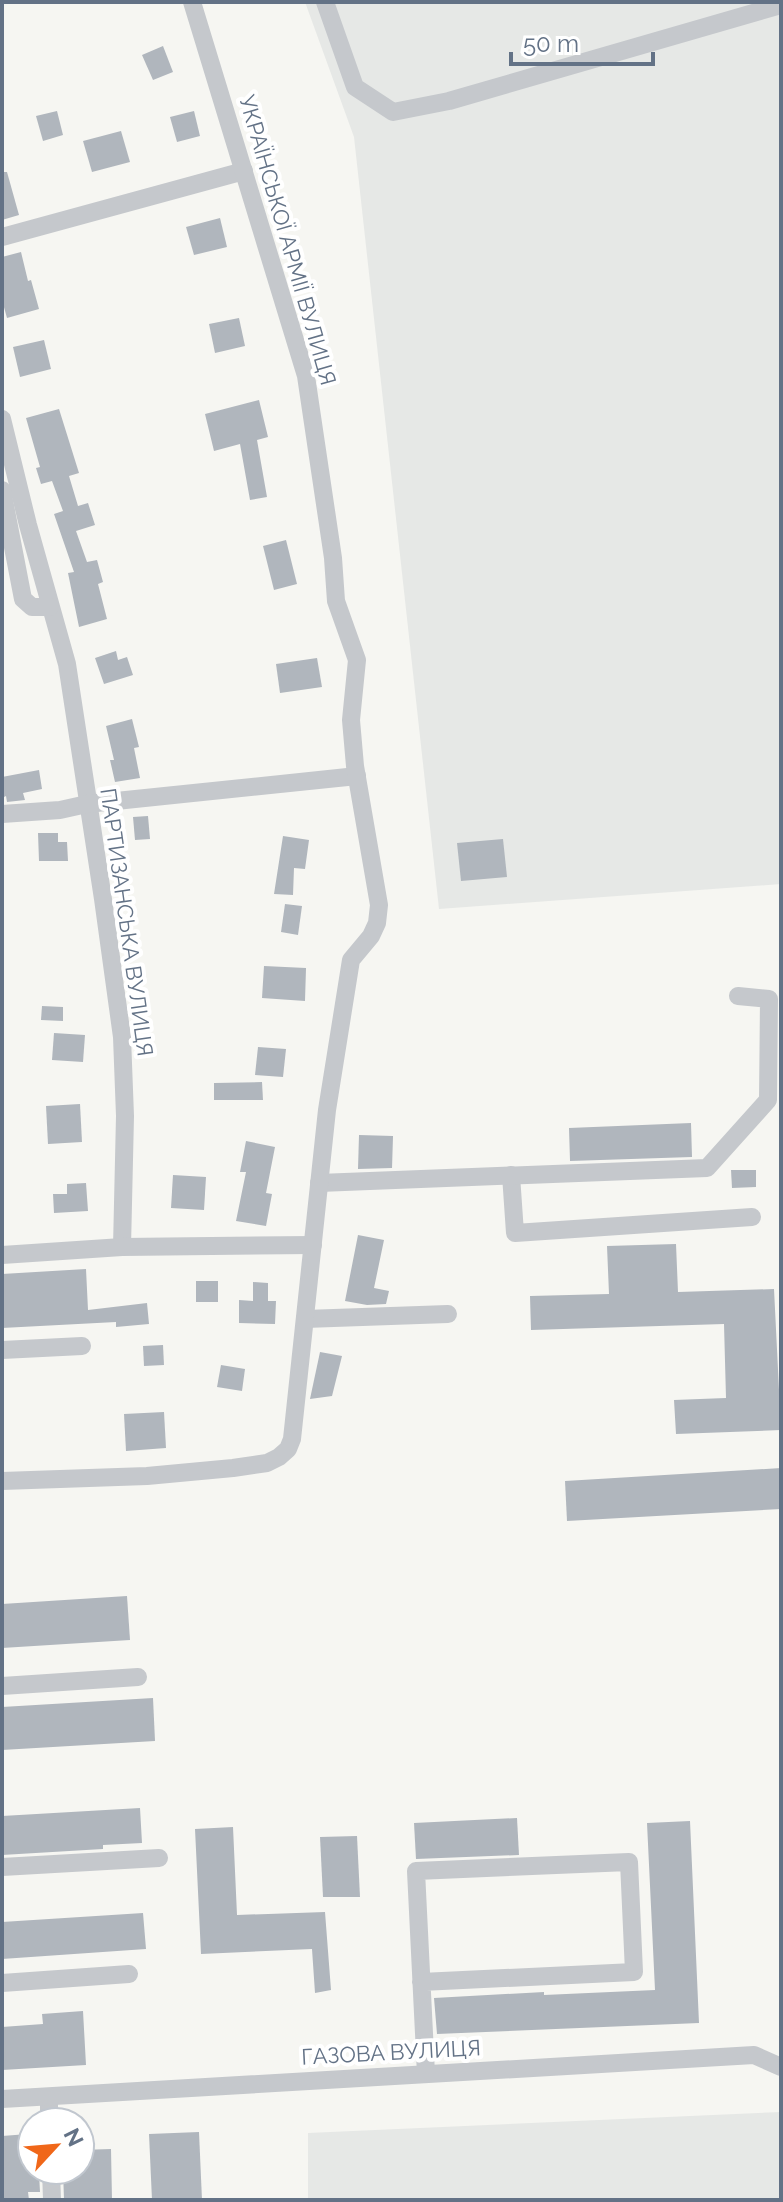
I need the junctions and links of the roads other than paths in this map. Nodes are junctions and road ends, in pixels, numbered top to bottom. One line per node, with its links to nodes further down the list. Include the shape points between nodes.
1 (192, 2): 4 (street, УКРАЇНСЬКОЇ АРМІЇ ВУЛИЦЯ)
2 (325, 2): 3 (street, via 355,87 393,112 449,101)
3 (781, 5)
4 (244, 171): 5 (street); 9 (street, УКРАЇНСЬКОЇ АРМІЇ ВУЛИЦЯ, via 306,376 336,601 357,660 351,720)
5 (2, 237)
6 (2, 419): 8 (street, ПАРТИЗАНСЬКА ВУЛИЦЯ)
7 (2, 490): 8 (street, via 23,599 32,607)
8 (50, 607): 10 (street, ПАРТИЗАНСЬКА ВУЛИЦЯ, via 67,664)
9 (357, 776): 10 (street); 14 (street, УКРАЇНСЬКОЇ АРМІЇ ВУЛИЦЯ, via 379,905 371,936 351,960)
10 (87, 804): 11 (street); 17 (street, ПАРТИЗАНСЬКА ВУЛИЦЯ, via 122,1037)
11 (2, 814)
12 (738, 996): 13 (street, via 769,999 768,1100 707,1168)
13 (511, 1175): 14 (street); 15 (street, via 515,1233)
14 (319, 1183): 16 (street, УКРАЇНСЬКОЇ АРМІЇ ВУЛИЦЯ)
15 (752, 1217)
16 (313, 1245): 17 (street); 20 (street, УКРАЇНСЬКОЇ АРМІЇ ВУЛИЦЯ)
17 (122, 1247): 18 (street)
18 (2, 1255)
19 (448, 1314): 20 (street)
20 (305, 1319): 23 (street, УКРАЇНСЬКОЇ АРМІЇ ВУЛИЦЯ, via 292,1439 279,1457 233,1468 147,1476)
21 (82, 1346): 22 (street)
22 (2, 1350)
23 (2, 1481)
24 (138, 1677): 25 (street)
25 (2, 1686)
26 (159, 1858): 27 (street)
27 (2, 1867)
28 (129, 1974): 30 (street)
29 (421, 1982): 29 (street, via 416,1871 629,1862 634,1972); 32 (street)
30 (2, 1983)
31 (781, 2067): 32 (street, ГАЗОВА ВУЛИЦЯ, via 754,2055)
32 (426, 2074): 33 (street, ГАЗОВА ВУЛИЦЯ)
33 (49, 2097): 34 (street, ГАЗОВА ВУЛИЦЯ); 35 (street)
34 (2, 2099)
35 (49, 2106)

